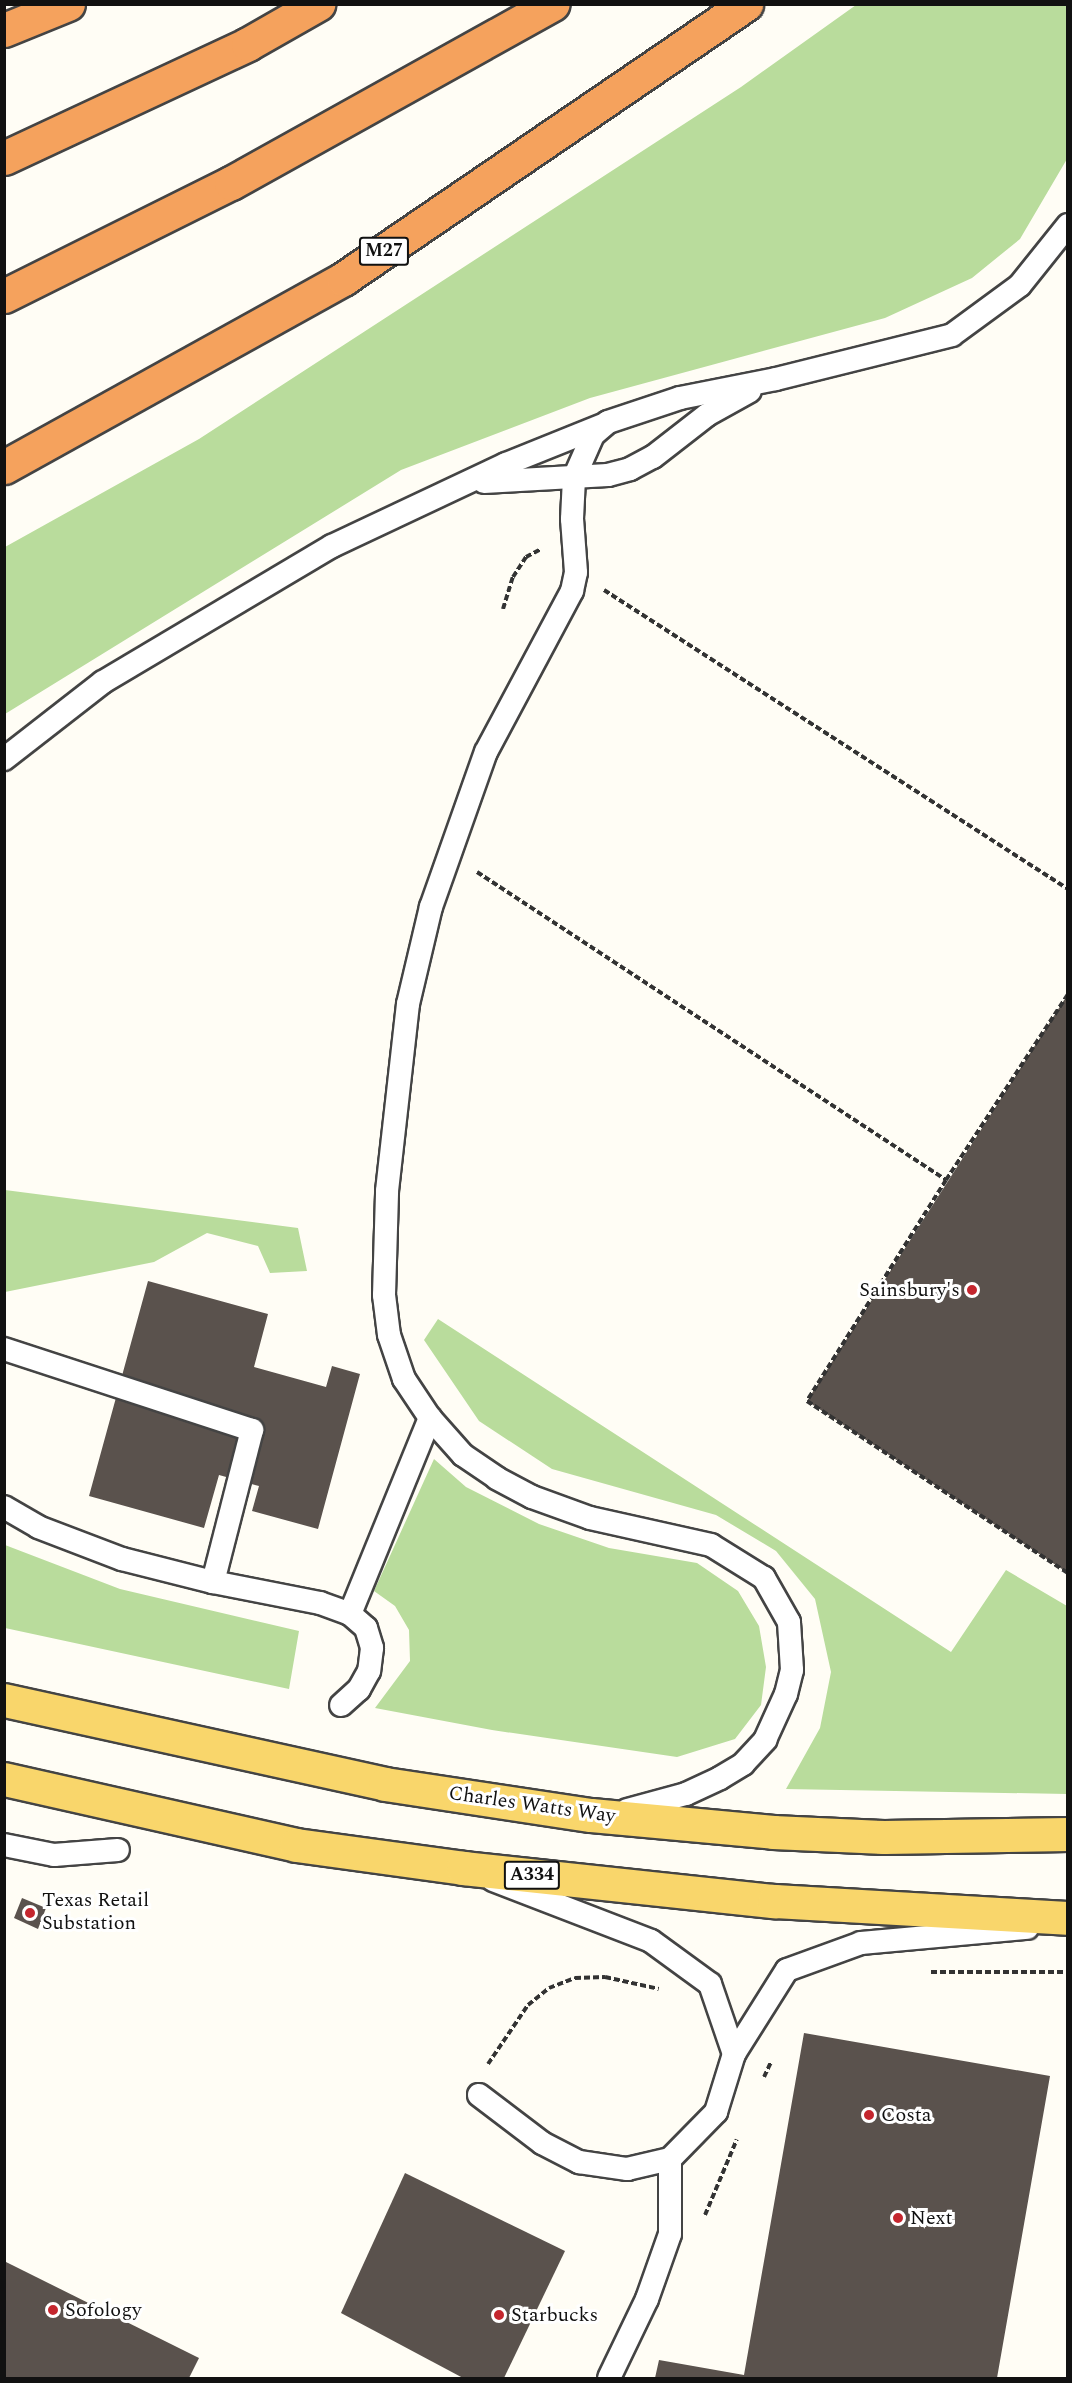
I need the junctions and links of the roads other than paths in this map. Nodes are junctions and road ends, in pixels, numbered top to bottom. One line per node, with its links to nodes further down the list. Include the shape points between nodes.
1 (68, 4): 5 (highway)
2 (318, 4): 6 (highway, via 248,45)
3 (552, 4): 8 (highway, via 231,183)
4 (746, 4): 11 (highway, M27, via 343,279)
5 (4, 30)
6 (4, 158)
7 (1068, 225): 9 (lane, via 1020,285 952,335)
8 (4, 296)
9 (776, 379): 10 (lane, via 680,398); 12 (lane, via 706,415 653,457 630,469)
10 (608, 422): 12 (lane, via 593,435); 13 (lane)
11 (4, 467)
12 (574, 478): 13 (lane, via 502,479); 16 (lane, via 576,572 564,608 486,752 445,860 408,1004 385,1230 384,1295 389,1335 404,1379)
13 (424, 501): 14 (lane, via 333,546 103,682)
14 (4, 759)
15 (4, 1349): 18 (lane, via 252,1430)
16 (430, 1418): 19 (lane); 23 (lane, via 463,1455 532,1497 590,1518 711,1545 743,1561 764,1578 789,1622 793,1643 786,1694 765,1740 743,1764 651,1806)
17 (4, 1507): 18 (lane, via 38,1527 122,1559)
18 (213, 1582): 19 (lane, via 320,1603)
19 (350, 1614): 21 (lane, via 366,1628 372,1648 369,1671 359,1689)
20 (4, 1700): 23 (main road, Charles Watts Way, via 385,1784)
21 (341, 1705)
22 (4, 1779): 27 (main road, A334, via 296,1845)
23 (591, 1815): 24 (main road, Charles Watts Way, via 773,1832 873,1836)
24 (1068, 1834)
25 (4, 1845): 26 (lane, via 54,1856)
26 (118, 1850)
27 (463, 1868): 28 (main road, A334, via 774,1901); 30 (lane, via 651,1941 710,1984)
28 (1068, 1918)
29 (1068, 1924): 30 (lane, via 861,1943 787,1970)
30 (734, 2054): 32 (lane, via 716,2112)
31 (479, 2095): 32 (lane, via 542,2143 579,2162 627,2169)
32 (670, 2159): 33 (lane, via 670,2234 647,2299)
33 (609, 2379)

